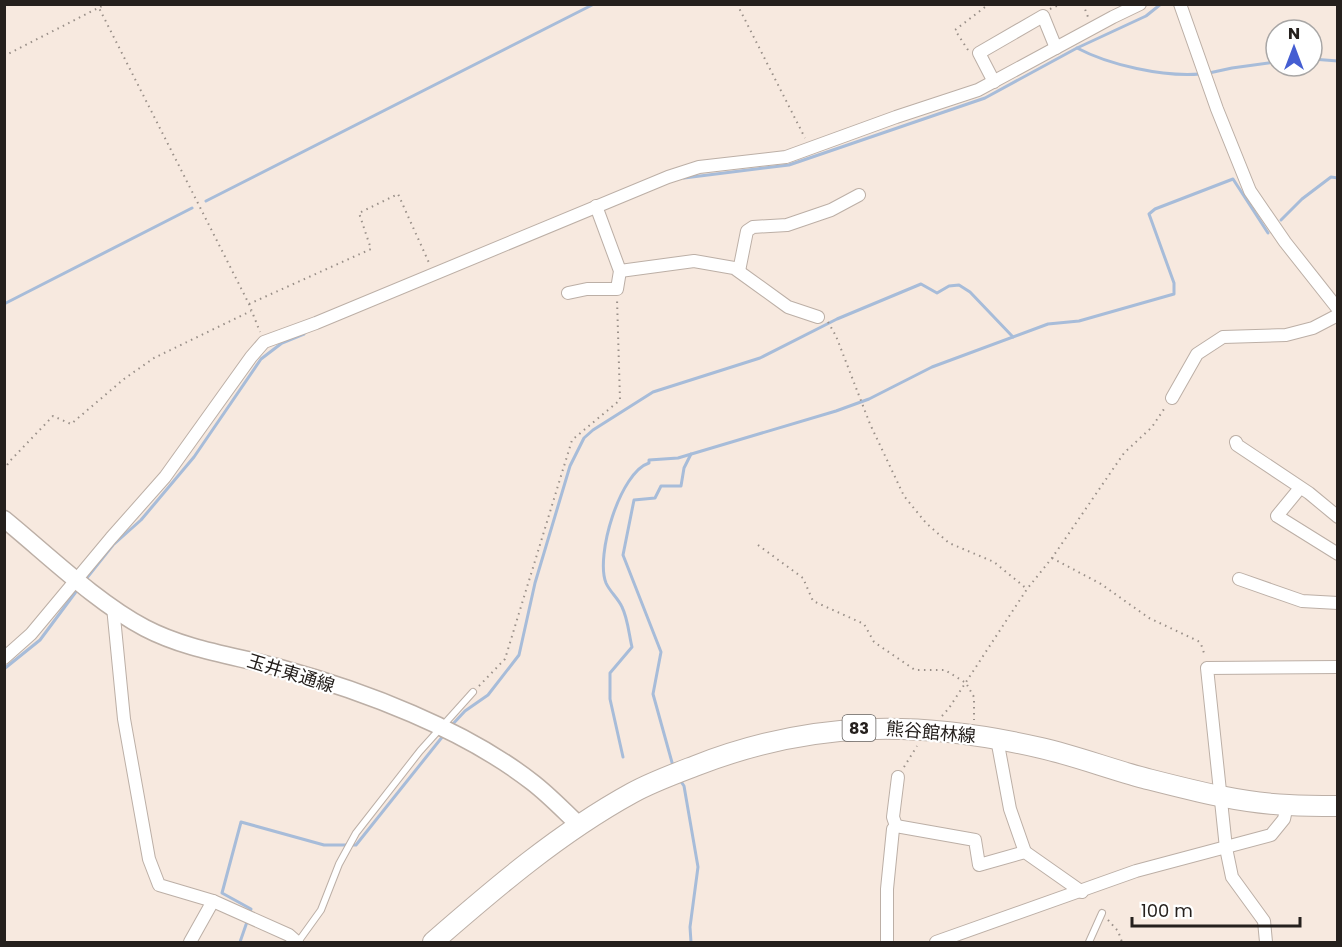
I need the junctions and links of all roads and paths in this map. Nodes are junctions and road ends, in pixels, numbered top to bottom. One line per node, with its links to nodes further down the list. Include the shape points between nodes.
1 (106, 4): 8 (path)
2 (737, 4): 13 (path)
3 (989, 4): 11 (path, via 955,30)
4 (1047, 4): 5 (path, via 1049,9)
5 (1061, 4)
6 (1140, 4): 9 (street)
7 (1180, 4): 22 (street, via 1250,191)
8 (98, 6): 10 (path); 21 (path)
9 (1056, 48): 12 (street); 12 (street, via 1042,16 979,52)
10 (4, 56)
11 (973, 58)
12 (994, 82): 13 (street)
13 (810, 149): 15 (street, via 786,158 699,166)
14 (859, 195): 17 (street, via 831,210 787,225 753,227 747,231)
15 (598, 210): 16 (street); 18 (street)
16 (620, 271): 17 (street, via 694,261); 19 (street)
17 (739, 271): 25 (street, via 788,307)
18 (434, 273): 21 (path, via 398,194 359,213 371,249); 26 (street)
19 (617, 289): 20 (street); 45 (path, via 620,400 572,440 505,659)
20 (568, 293)
21 (249, 304): 23 (path)
22 (1338, 309)
23 (251, 311): 26 (path); 29 (path, via 154,358 71,424 53,416)
24 (1338, 315): 27 (street, via 1294,333 1223,337 1197,354)
25 (818, 317): 38 (path, via 826,319 836,336 870,424 904,496 949,543 994,562)
26 (264, 342): 37 (street, via 165,477)
27 (1172, 398): 35 (path, via 1152,428 1124,453)
28 (1236, 442): 30 (street)
29 (4, 470)
30 (1300, 488): 31 (street); 34 (street, via 1277,516)
31 (1338, 517)
32 (4, 519): 37 (street, 玉井東通線)
33 (758, 545): 44 (path, via 803,578 813,601 864,624 874,642 915,670 945,670)
34 (1338, 554)
35 (1052, 558): 38 (path); 43 (path, via 1101,584 1149,618 1198,641)
36 (1239, 579): 39 (street, via 1302,601)
37 (80, 581): 40 (street, 玉井東通線); 41 (street)
38 (1027, 588): 44 (path)
39 (1338, 603)
40 (113, 607): 46 (street, 玉井東通線, via 146,628 186,645 282,668 387,704); 59 (street, via 124,719 149,859 159,885)
41 (4, 658)
42 (1338, 667): 43 (street)
43 (1207, 668): 51 (street)
44 (966, 683): 47 (path); 48 (path, via 974,697)
45 (473, 692): 46 (lane)
46 (441, 728): 54 (street, 玉井東通線, via 533,782); 62 (lane, via 356,833 321,910)
47 (930, 730): 48 (main road, 熊谷館林線 / 83); 50 (path); 54 (main road, 熊谷館林線 / 83, via 872,728 818,732 725,754 633,793)
48 (974, 735): 49 (main road, 熊谷館林線 / 83)
49 (998, 739): 51 (main road, 熊谷館林線 / 83); 57 (street, via 1010,809)
50 (898, 777): 55 (street, via 893,817)
51 (1222, 796): 52 (main road, 熊谷館林線 / 83); 56 (street)
52 (1287, 805): 53 (main road, 熊谷館林線 / 83); 56 (street, via 1284,819 1271,836)
53 (1338, 806)
54 (579, 825): 63 (main road, 熊谷館林線 / 83)
55 (896, 826): 57 (street, via 975,840 979,865); 64 (street, via 887,889)
56 (1226, 848): 58 (street, via 1136,871); 67 (street, via 1232,877 1264,921)
57 (1025, 852): 58 (street)
58 (1082, 892): 65 (street)
59 (213, 901): 61 (street); 62 (street)
60 (1102, 913): 66 (lane)
61 (190, 942)
62 (298, 942)
63 (433, 942)
64 (886, 942)
65 (936, 942)
66 (1089, 942)
67 (1266, 942)

